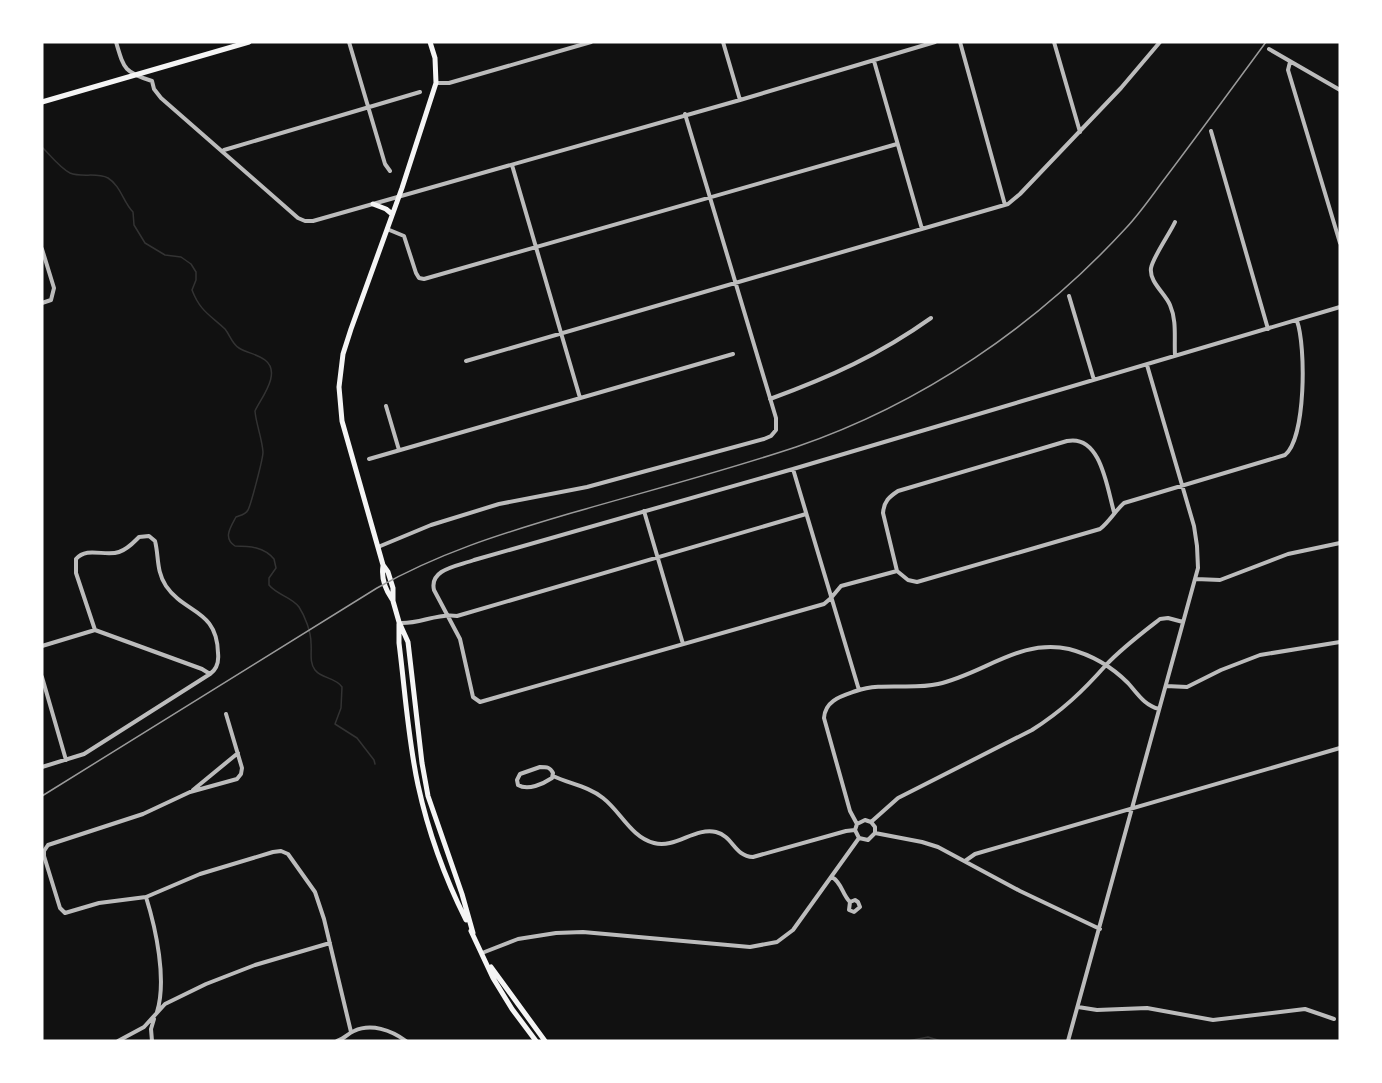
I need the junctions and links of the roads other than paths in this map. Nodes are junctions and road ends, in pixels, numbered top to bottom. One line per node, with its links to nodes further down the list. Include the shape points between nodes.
1 (116, 42): 14 (street, via 123,66)
2 (249, 42): 14 (main road)
3 (349, 42): 20 (street)
4 (430, 42): 15 (main road)
5 (591, 42): 15 (street, via 449,83)
6 (723, 42): 18 (street)
7 (935, 42): 12 (street)
8 (960, 42): 31 (street)
9 (1054, 42): 23 (street)
10 (1160, 42): 23 (street)
11 (1269, 49): 13 (street)
12 (874, 61): 18 (street); 24 (street)
13 (1290, 62): 16 (street); 36 (street, via 1288,70)
14 (135, 75): 19 (main road); 25 (street, via 152,81 161,98)
15 (436, 82): 28 (main road)
16 (1340, 90)
17 (420, 92): 20 (street)
18 (740, 100): 21 (street)
19 (42, 102)
20 (368, 108): 25 (street); 27 (street)
21 (685, 114): 26 (street); 29 (street)
22 (1211, 131): 45 (street)
23 (1080, 132): 31 (street)
24 (897, 144): 29 (street); 35 (street)
25 (223, 150): 30 (street, via 305,221)
26 (512, 165): 28 (street); 37 (street)
27 (390, 171)
28 (399, 196): 30 (street); 32 (main road)
29 (709, 198): 37 (street); 39 (street)
30 (373, 204): 32 (main road)
31 (1005, 205): 35 (street)
32 (392, 214): 34 (main road)
33 (1175, 222): 48 (street, via 1151,272 1174,316)
34 (387, 228): 37 (street, via 404,236 416,273 424,279); 63 (main road, via 343,354 339,387 342,421)
35 (922, 229): 39 (street)
36 (1340, 243)
37 (536, 247): 46 (street)
38 (42, 249): 41 (street, via 53,286 51,300)
39 (735, 284): 46 (street); 53 (street)
40 (1069, 296): 51 (street)
41 (42, 303)
42 (1340, 307): 44 (street)
43 (931, 318): 53 (street, via 902,339 833,376)
44 (1297, 321): 45 (street); 58 (street, via 1302,394 1297,434 1290,451)
45 (1268, 329): 48 (street)
46 (562, 334): 49 (street); 52 (street)
47 (733, 354): 52 (street)
48 (1175, 356): 50 (street)
49 (466, 361)
50 (1147, 365): 51 (street); 58 (street)
51 (1094, 380): 57 (street)
52 (580, 398): 55 (street)
53 (770, 399): 63 (street, via 777,425 771,436 764,439 588,487 499,504)
54 (386, 406): 55 (street)
55 (399, 450): 56 (street)
56 (369, 459)
57 (793, 469): 59 (street); 61 (street)
58 (1182, 486): 60 (street, via 1124,503); 66 (street, via 1197,546)
59 (644, 511): 64 (street); 68 (street, via 442,571 432,581)
60 (1114, 512): 65 (street, via 1100,529 932,578 917,582); 65 (street, via 1092,448 1067,441 888,497 883,513)
61 (806, 514): 64 (street); 67 (street)
62 (1340, 543): 66 (street, via 1288,554 1220,580)
63 (378, 547): 69 (main road, via 393,588)
64 (658, 558): 68 (street, via 457,616); 73 (street)
65 (897, 571): 67 (street, via 841,585)
66 (1196, 579): 70 (street)
67 (831, 598): 73 (street, via 805,610); 79 (street)
68 (446, 614): 69 (street, via 414,623); 73 (street, via 460,639 477,702)
69 (399, 622): 99 (main road, via 413,668 428,796); 99 (main road, via 420,793 455,897)
70 (1183, 622): 75 (street, via 1160,619); 78 (street)
71 (95, 630): 74 (street); 76 (street); 76 (street, via 76,573 76,559 90,552 118,552 139,537 149,536 155,541 165,585 210,625 218,651 217,667)
72 (1340, 642): 78 (street, via 1260,655 1187,687)
73 (683, 644)
74 (42, 646)
75 (1107, 664): 79 (street, via 1078,652 1044,647 1009,654 936,685); 80 (street, via 1145,704); 89 (street, via 1072,702 1048,720 898,798)
76 (210, 674): 84 (street, via 84,754)
77 (42, 677): 84 (street)
78 (1166, 686): 80 (street)
79 (859, 690): 90 (street, via 830,703 824,711 850,811)
80 (1159, 710): 88 (street)
81 (226, 714): 83 (street)
82 (1340, 748): 88 (street)
83 (237, 753): 87 (street); 87 (street, via 242,771 237,779)
84 (66, 760): 85 (street)
85 (42, 767)
86 (553, 776): 86 (street, via 549,768 540,767 523,772 517,783 529,787); 91 (street, via 593,791 618,811 638,836 657,844 714,832 726,837 741,854 753,857)
87 (190, 792): 96 (street, via 143,814 48,845 44,851 65,913 99,903)
88 (1133, 808): 94 (street, via 975,854); 98 (street)
89 (871, 822): 90 (street); 92 (street)
90 (857, 824): 91 (street)
91 (855, 830): 93 (street)
92 (875, 833): 93 (street, via 868,840); 94 (street, via 930,844)
93 (859, 838): 95 (street)
94 (965, 861): 98 (street)
95 (832, 877): 97 (street, via 839,881); 101 (street, via 790,933 770,945 738,947 574,932 529,937)
96 (146, 897): 100 (street, via 200,874 281,851 288,854 315,892); 103 (street, via 159,961 160,1000)
97 (850, 902)
98 (1100, 929): 102 (street)
99 (472, 933): 101 (main road)
100 (330, 943): 103 (street, via 218,978 172,999); 105 (street)
101 (484, 956): 111 (main road, via 512,1010); 112 (main road)
102 (1078, 1007): 104 (street, via 1147,1008 1213,1020 1305,1010); 113 (street)
103 (156, 1014): 107 (street, via 144,1027); 108 (street)
104 (1334, 1019)
105 (351, 1032): 106 (street); 110 (street, via 378,1029)
106 (342, 1040): 109 (street)
107 (118, 1041)
108 (152, 1041)
109 (337, 1041)
110 (406, 1041)
111 (536, 1041)
112 (545, 1041)
113 (1068, 1041)

